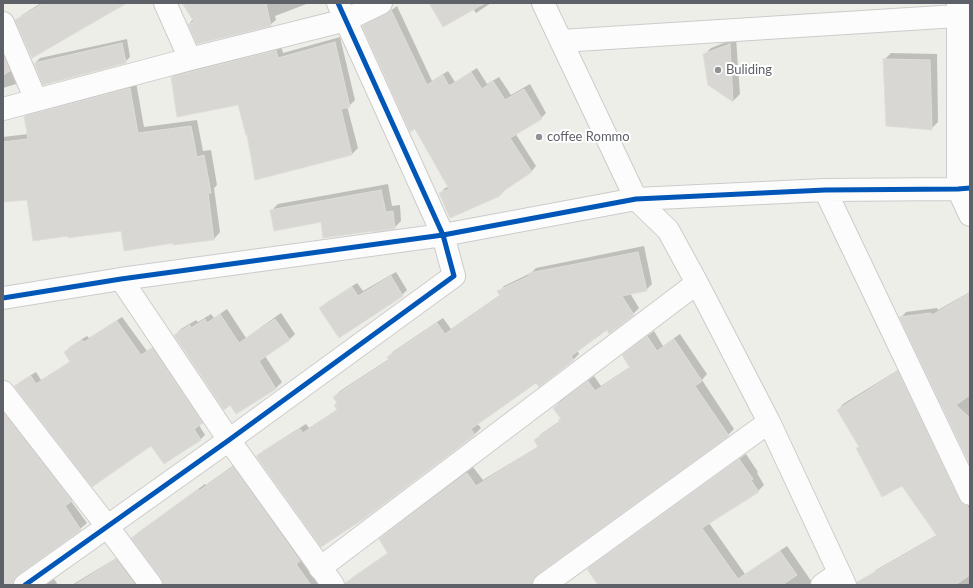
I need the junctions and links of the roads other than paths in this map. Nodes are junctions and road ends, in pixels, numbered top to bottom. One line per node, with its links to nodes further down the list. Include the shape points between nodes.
1 (165, 3): 8 (street)
2 (381, 3): 5 (street)
3 (543, 3): 7 (street)
4 (957, 10): 7 (street); 11 (street)
5 (342, 12): 8 (street); 15 (street)
6 (3, 23): 9 (street)
7 (561, 41): 13 (street)
8 (190, 59): 9 (street)
9 (36, 100): 10 (street)
10 (3, 109)
11 (964, 189): 12 (street); 14 (street)
12 (825, 190): 13 (street); 22 (street)
13 (636, 199): 15 (street); 17 (street, via 668,230)
14 (970, 215)
15 (443, 235): 16 (street); 21 (street, via 454,276)
16 (121, 280): 18 (street); 21 (street)
17 (697, 283): 20 (street); 24 (street)
18 (3, 298)
19 (3, 392): 23 (street)
20 (768, 422): 25 (street); 28 (street)
21 (229, 440): 23 (street); 24 (street)
22 (970, 494)
23 (107, 526): 26 (street); 27 (street)
24 (327, 577)
25 (835, 581)
26 (25, 585)
27 (151, 585)
28 (544, 585)

